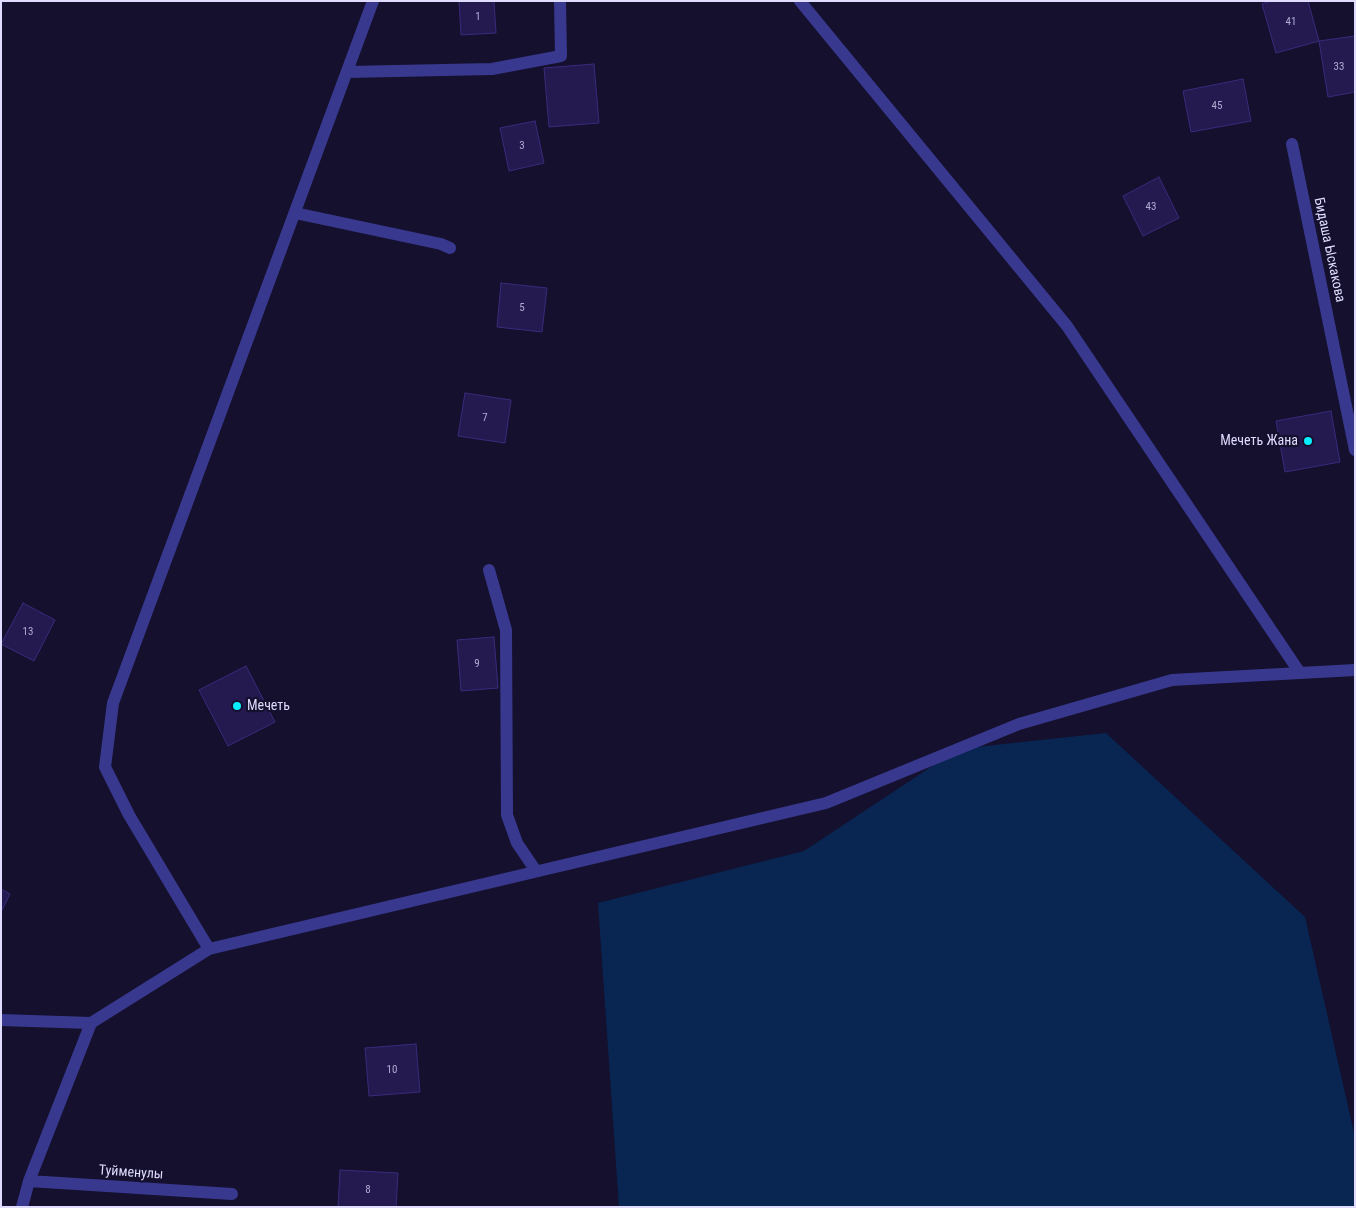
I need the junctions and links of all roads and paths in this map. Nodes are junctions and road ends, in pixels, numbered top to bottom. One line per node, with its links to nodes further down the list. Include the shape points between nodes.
1 (373, 1): 4 (street)
2 (560, 1): 4 (street, via 561,56 492,69)
3 (800, 1): 11 (street, via 1067,326)
4 (347, 72): 6 (street)
5 (1292, 144): 8 (street, Бидаша Ыскакова)
6 (295, 213): 7 (street); 13 (street, via 112,703 105,767 129,815)
7 (450, 248)
8 (1355, 450)
9 (489, 570): 12 (street, via 506,630 507,815 517,843)
10 (1355, 670): 11 (street)
11 (1300, 673): 12 (street, via 1172,680 1019,724 826,803)
12 (536, 871): 13 (street)
13 (209, 949): 15 (street)
14 (1, 1020): 15 (street)
15 (91, 1023): 16 (street)
16 (29, 1181): 17 (street, Туйменулы); 18 (street)
17 (232, 1194)
18 (22, 1207)

